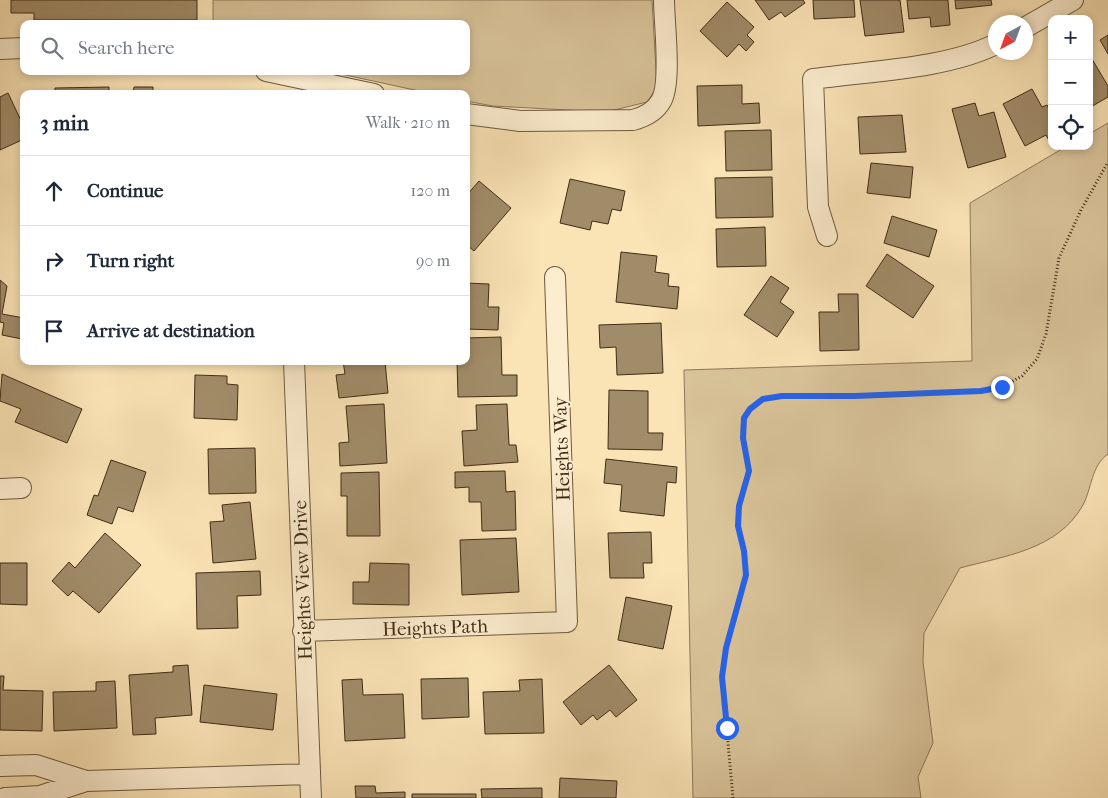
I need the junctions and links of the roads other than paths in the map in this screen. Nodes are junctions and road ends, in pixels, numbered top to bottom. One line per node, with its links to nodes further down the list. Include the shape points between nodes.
1 (664, 0): 10 (street, via 666,92 656,108 644,116 633,120 520,121)
2 (1073, 0): 3 (street)
3 (1043, 7): 4 (street)
4 (1033, 19)
5 (20, 48): 7 (street)
6 (988, 48): 11 (street, via 952,60 813,79 818,207)
7 (0, 49)
8 (285, 75): 9 (street)
9 (355, 90)
10 (470, 115)
11 (826, 236)
12 (556, 277): 16 (street, Heights Way)
13 (294, 365): 17 (street, Heights View Drive)
14 (21, 488): 15 (street)
15 (0, 489)
16 (567, 622): 17 (street, Heights Path)
17 (303, 631): 19 (street, Heights View Drive)
18 (0, 766): 20 (street, via 36,765)
19 (310, 774): 20 (street); 22 (street, Heights View Drive)
20 (86, 781): 21 (street, via 40,796)
21 (5, 798)
22 (310, 798)

